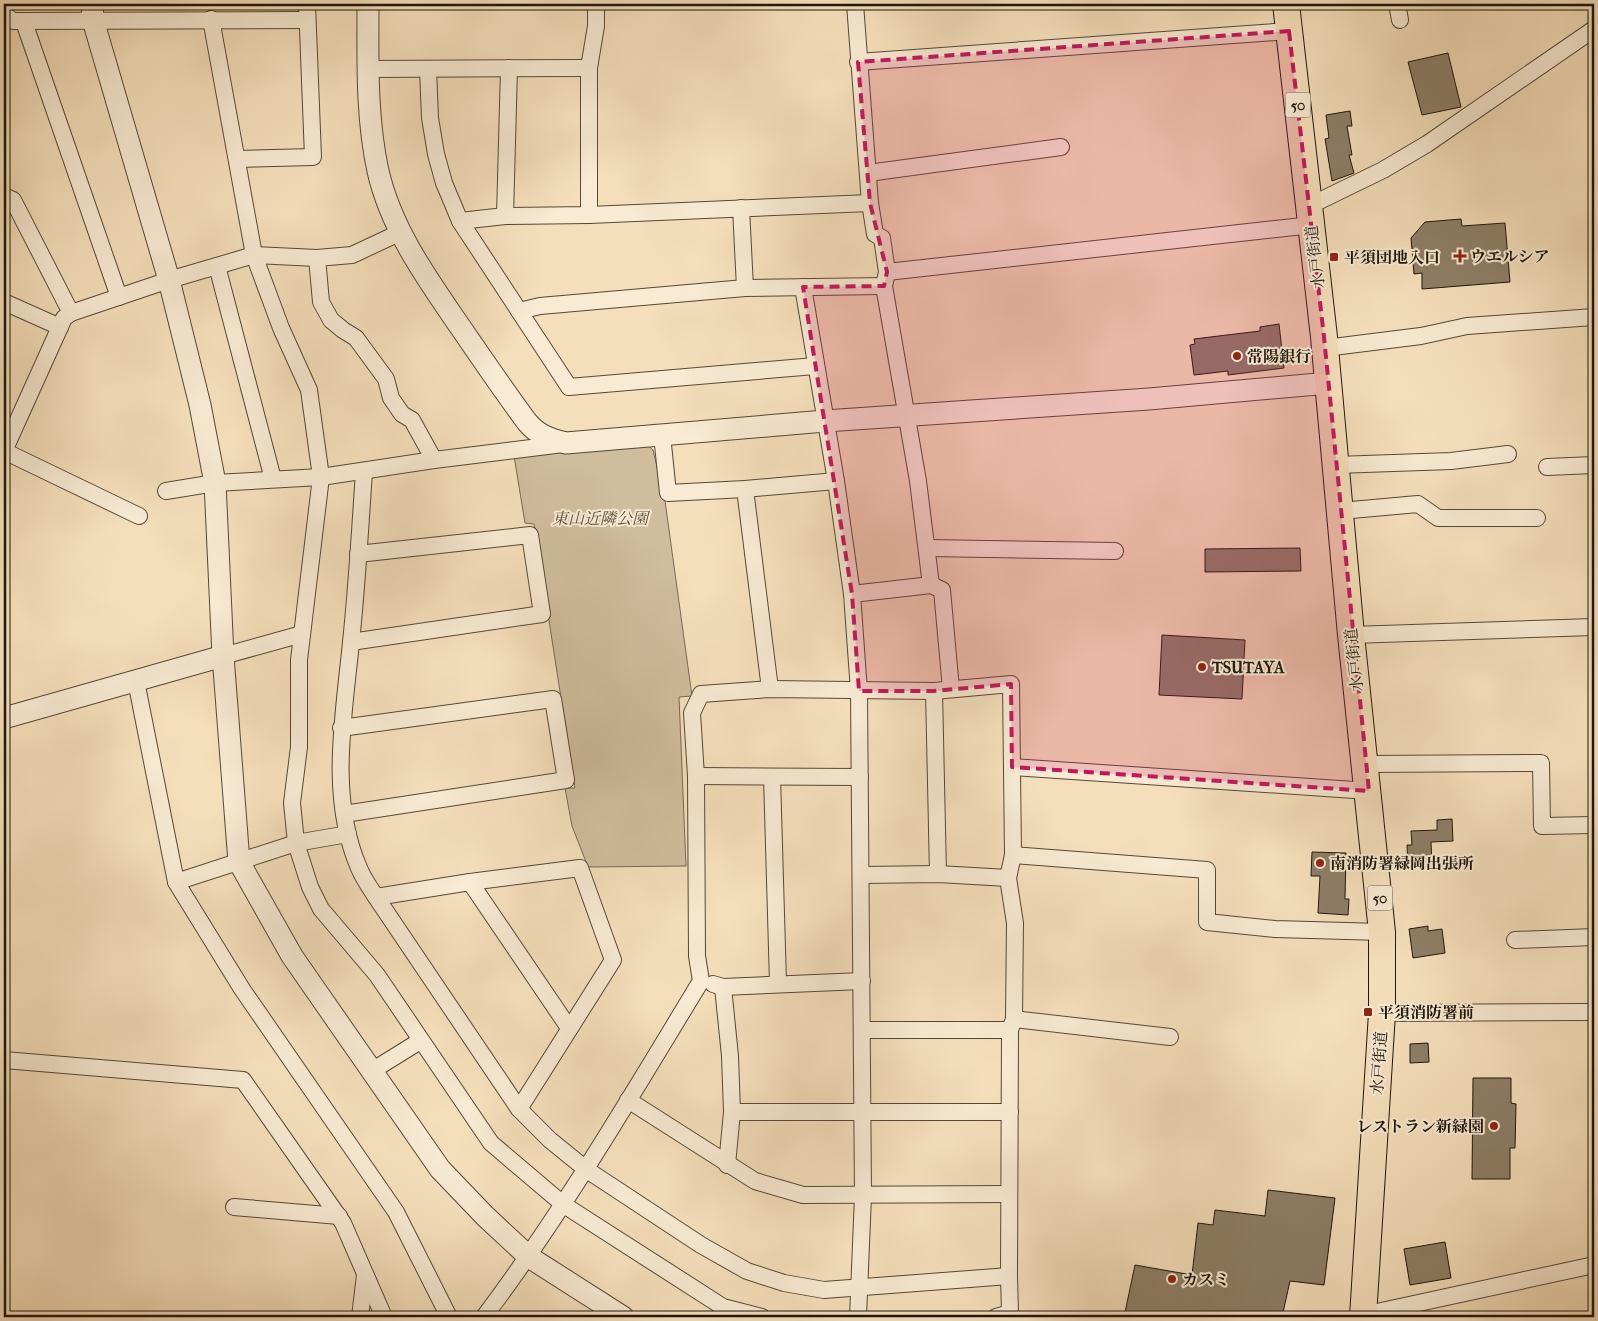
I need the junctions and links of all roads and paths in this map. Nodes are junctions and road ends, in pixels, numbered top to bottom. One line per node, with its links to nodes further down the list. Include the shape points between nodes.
1 (368, 4): 17 (street)
2 (596, 4): 16 (street)
3 (855, 4): 14 (street)
4 (1286, 4): 12 (main road, 水戸街道 / 50)
5 (4, 11): 11 (street, via 13,22)
6 (165, 11): 8 (street); 10 (street)
7 (260, 11): 9 (street); 10 (street)
8 (93, 12): 11 (street); 34 (street)
9 (307, 12): 20 (street, via 313,157)
10 (211, 19): 20 (street)
11 (24, 22): 37 (street)
12 (1289, 31): 14 (street); 27 (main road, 水戸街道 / 50)
13 (1593, 32): 27 (street, via 1427,144)
14 (858, 62): 21 (street)
15 (508, 68): 16 (street); 18 (street); 26 (street)
16 (589, 68): 25 (street)
17 (367, 69): 18 (street); 29 (street, via 378,170 389,206)
18 (428, 69): 28 (street, via 430,118 436,154)
19 (1061, 148): 21 (street)
20 (238, 159): 30 (street)
21 (868, 172): 23 (street)
22 (4, 196): 40 (street, via 13,200)
23 (870, 203): 24 (street); 33 (street, via 874,234 882,238)
24 (741, 208): 25 (street); 36 (street)
25 (589, 215): 26 (street)
26 (505, 216): 28 (street)
27 (1311, 216): 33 (street); 43 (main road, 水戸街道 / 50)
28 (460, 221): 39 (street)
29 (402, 232): 31 (street, via 352,255); 49 (street, via 430,283 526,422 549,439)
30 (254, 255): 31 (street); 32 (street); 58 (street, via 308,390)
31 (316, 258): 52 (street, via 322,302 331,320 356,338 386,379 391,398 402,414 412,420)
32 (217, 266): 34 (street); 57 (street)
33 (886, 279): 35 (street); 46 (street)
34 (169, 280): 37 (street); 60 (street, via 200,405)
35 (803, 287): 36 (street); 44 (street)
36 (745, 288): 39 (street, via 540,306)
37 (119, 297): 40 (street)
38 (4, 302): 42 (street)
39 (519, 311): 44 (street, via 569,387)
40 (71, 313): 42 (street, via 64,318)
41 (1594, 317): 43 (street, via 1468,326 1421,336)
42 (60, 328): 50 (street)
43 (1326, 348): 45 (main road, 水戸街道 / 50)
44 (815, 366): 47 (street)
45 (1329, 383): 46 (street); 53 (main road, 水戸街道 / 50)
46 (905, 417): 47 (street); 66 (street)
47 (825, 421): 48 (street); 59 (street)
48 (662, 434): 49 (street); 61 (street, via 668,492)
49 (566, 443): 52 (street)
50 (4, 451): 64 (street)
51 (1508, 454): 53 (street, via 1451,461)
52 (434, 460): 56 (street)
53 (1336, 465): 63 (main road, 水戸街道 / 50)
54 (1594, 466): 55 (street)
55 (1547, 467)
56 (364, 472): 58 (street); 68 (street)
57 (273, 478): 58 (street); 60 (street)
58 (321, 478): 72 (street)
59 (836, 481): 61 (street); 70 (street)
60 (215, 483): 62 (street); 75 (street)
61 (745, 489): 77 (street)
62 (166, 491)
63 (1340, 511): 65 (street, via 1418,504 1438,518); 73 (main road, 水戸街道 / 50)
64 (139, 516)
65 (1537, 518)
66 (928, 548): 67 (street); 69 (street)
67 (1115, 551)
68 (358, 554): 74 (street); 74 (street, via 530,535 542,614)
69 (931, 585): 70 (street); 78 (street, via 942,590)
70 (852, 594): 79 (street)
71 (1594, 627): 73 (street)
72 (302, 634): 75 (street); 92 (street, via 299,746 292,803)
73 (1351, 635): 83 (main road, 水戸街道 / 50)
74 (351, 642): 82 (street)
75 (223, 656): 76 (street); 94 (street)
76 (136, 681): 81 (street); 98 (street)
77 (770, 689): 79 (street); 85 (street, via 701,694 692,712)
78 (951, 689): 80 (street); 84 (street, via 1011,684)
79 (859, 691): 80 (street); 87 (street)
80 (934, 691): 95 (street)
81 (4, 718)
82 (341, 728): 89 (street); 89 (street, via 553,699 566,780)
83 (1366, 764): 88 (main road, 水戸街道 / 50); 90 (street, via 1541,763 1542,826)
84 (1012, 766): 88 (street); 93 (street)
85 (696, 776): 86 (street); 104 (street, via 697,956)
86 (772, 777): 87 (street); 106 (street)
87 (860, 777): 96 (street)
88 (1369, 791): 101 (main road, 水戸街道 / 50)
89 (344, 814): 91 (street)
90 (1594, 825)
91 (348, 834): 92 (street); 100 (street, via 359,868)
92 (296, 843): 94 (street); 114 (street, via 310,888 321,909 377,974)
93 (1013, 855): 97 (street); 101 (street, via 1207,870 1207,922 1275,929)
94 (239, 862): 98 (street); 116 (street, via 292,956)
95 (938, 874): 96 (street); 97 (street)
96 (862, 875): 105 (street)
97 (1008, 878): 110 (street, via 1016,923)
98 (176, 882): 137 (street, via 242,989 396,1212)
99 (470, 882): 100 (street); 111 (street); 111 (street, via 580,868 613,960)
100 (376, 897): 118 (street)
101 (1382, 932): 109 (main road, 水戸街道 / 50)
102 (1594, 938): 103 (street)
103 (1515, 940)
104 (701, 981): 107 (street); 117 (street)
105 (862, 981): 106 (street); 112 (street)
106 (778, 983): 107 (street)
107 (723, 987): 119 (street)
108 (1594, 1012): 109 (street)
109 (1382, 1013): 134 (main road, 水戸街道 / 50)
110 (1012, 1025): 112 (street); 113 (street); 120 (street)
111 (569, 1028): 118 (street)
112 (863, 1030): 121 (street)
113 (1170, 1037)
114 (420, 1041): 116 (street); 126 (street, via 491,1143)
115 (4, 1060): 128 (street, via 243,1080)
116 (370, 1072): 129 (street, via 440,1169)
117 (628, 1100): 122 (street); 123 (street)
118 (519, 1109): 123 (street)
119 (732, 1112): 121 (street); 122 (street)
120 (1010, 1112): 121 (street); 124 (street)
121 (863, 1113): 125 (street)
122 (727, 1165): 125 (street, via 755,1182 802,1195)
123 (587, 1170): 126 (street); 133 (street, via 701,1245 747,1271 784,1283 824,1290)
124 (1009, 1194): 125 (street); 132 (street)
125 (863, 1196): 133 (street)
126 (564, 1205): 129 (street); 140 (street, via 723,1307)
127 (234, 1208): 128 (street)
128 (339, 1216): 131 (street)
129 (529, 1258): 138 (street); 139 (street)
130 (1594, 1265): 134 (street)
131 (365, 1275): 135 (street); 136 (street)
132 (1008, 1276): 133 (street); 142 (street, via 1010,1313)
133 (859, 1286): 141 (street)
134 (1363, 1316)
135 (360, 1317)
136 (384, 1317)
137 (449, 1317)
138 (484, 1317)
139 (623, 1317)
140 (762, 1317)
141 (858, 1317)
142 (996, 1317)

